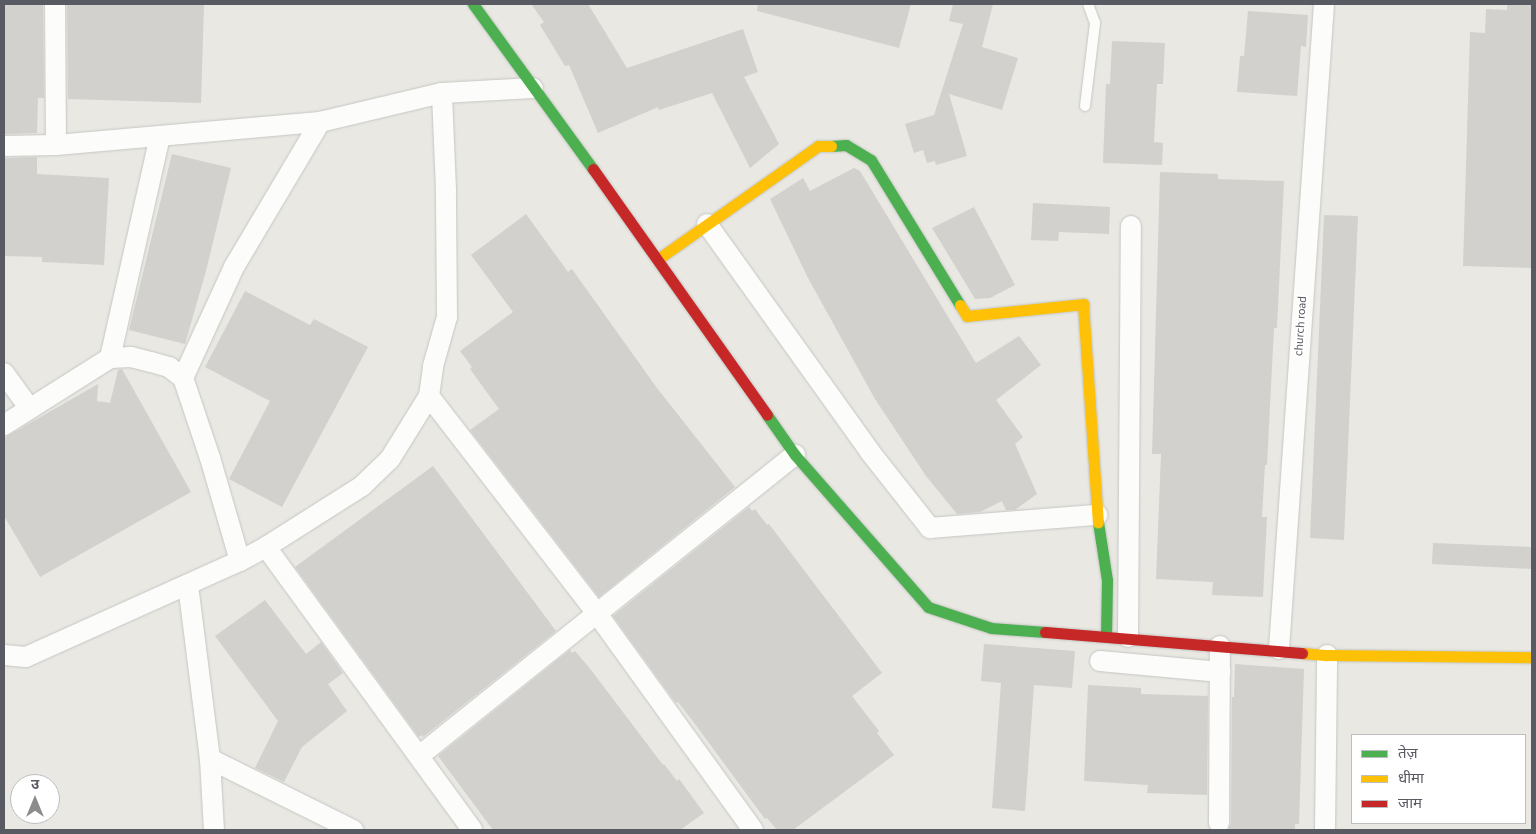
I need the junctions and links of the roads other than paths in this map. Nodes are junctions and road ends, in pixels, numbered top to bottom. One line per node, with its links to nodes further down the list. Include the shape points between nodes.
1 (55, 4): 10 (street)
2 (473, 4): 5 (street)
3 (1088, 4): 7 (lane, via 1095,23)
4 (1324, 4): 30 (street, church road)
5 (533, 88): 6 (street); 14 (street)
6 (442, 93): 8 (street); 18 (street, via 447,317 433,366)
7 (1085, 106)
8 (320, 122): 9 (street); 17 (street, via 234,267)
9 (160, 138): 10 (street); 15 (street)
10 (56, 145): 11 (street)
11 (4, 146)
12 (707, 224): 14 (street); 22 (street, via 870,452 930,528); 22 (street, via 818,146 846,145 871,160 966,316 1084,304)
13 (1131, 226): 28 (street)
14 (658, 259): 21 (street)
15 (110, 358): 17 (street, via 131,357 151,362 169,368); 19 (street)
16 (4, 373): 19 (street)
17 (183, 378): 24 (street)
18 (429, 396): 23 (street, via 390,459 362,486); 26 (street)
19 (30, 409): 20 (street)
20 (4, 425)
21 (795, 455): 26 (street); 27 (street, via 928,606 991,628)
22 (1097, 515): 27 (street, via 1107,580)
23 (266, 547): 24 (street); 36 (street)
24 (240, 561): 25 (street)
25 (188, 585): 31 (street, via 26,657); 37 (street)
26 (598, 615): 36 (street); 42 (street)
27 (1106, 635): 28 (street)
28 (1128, 637): 29 (street)
29 (1220, 646): 30 (street); 35 (street)
30 (1279, 649): 32 (street)
31 (4, 655)
32 (1327, 655): 33 (street); 43 (street)
33 (1532, 657)
34 (1100, 661): 35 (street)
35 (1221, 672): 38 (street)
36 (419, 756): 41 (street)
37 (210, 758): 39 (street); 40 (street)
38 (1219, 823)
39 (214, 830)
40 (353, 830)
41 (472, 830)
42 (753, 830)
43 (1325, 830)

